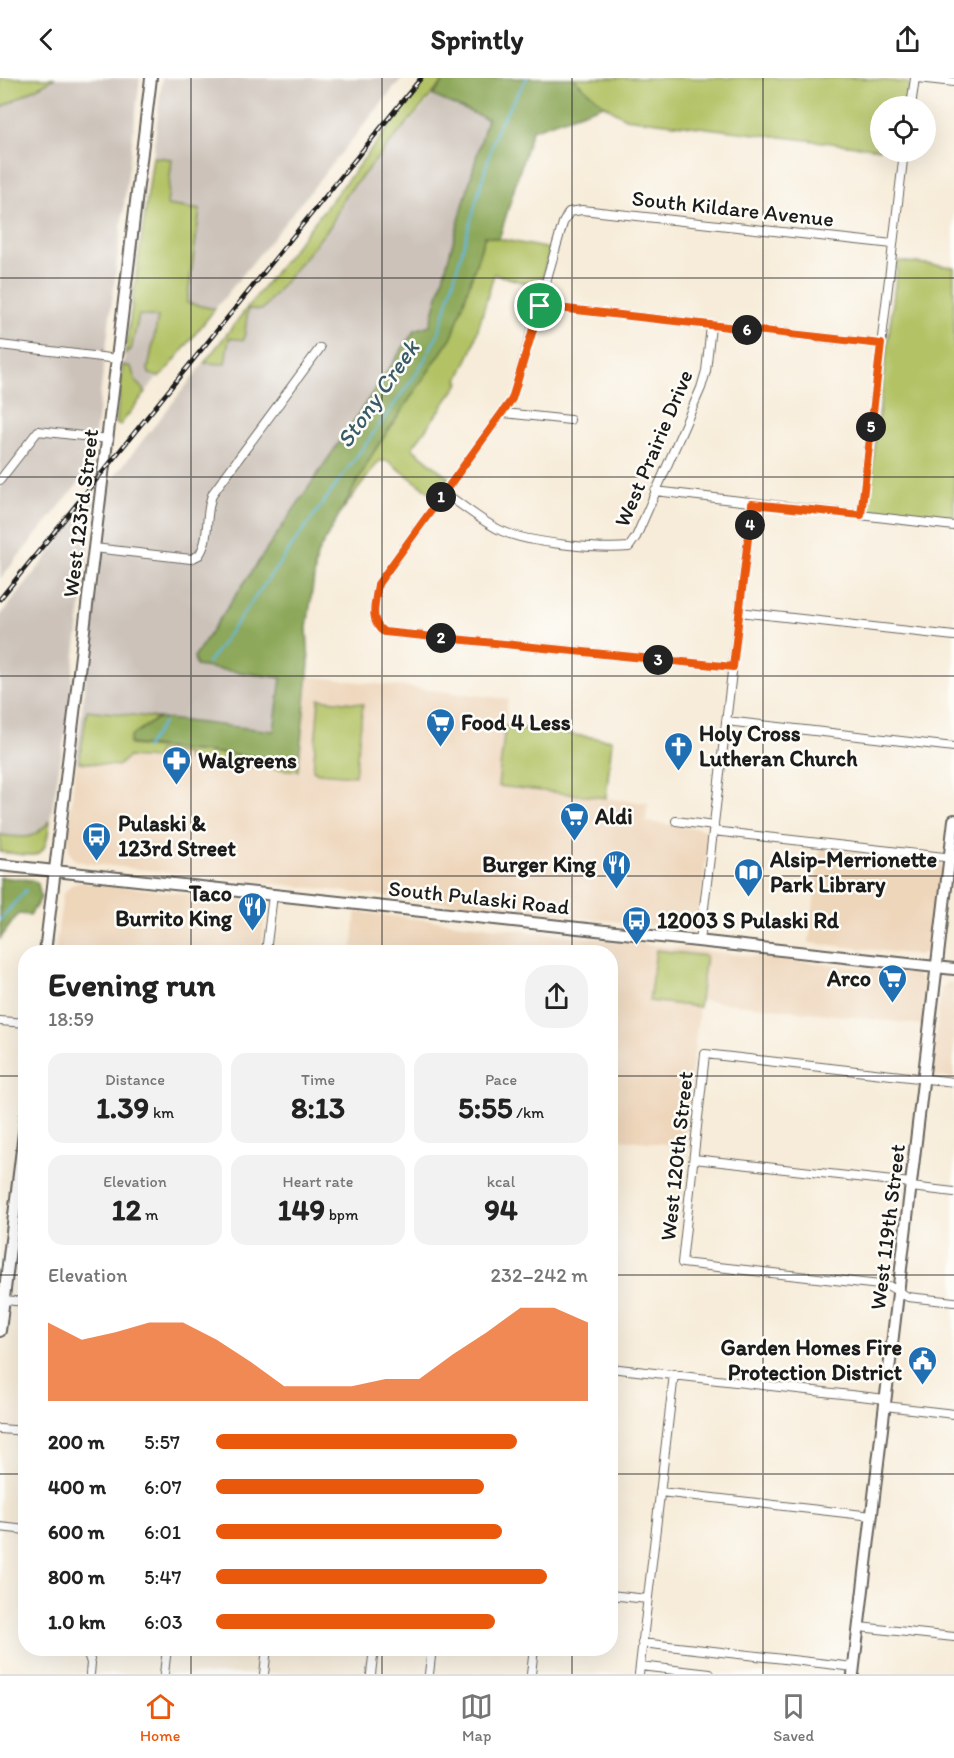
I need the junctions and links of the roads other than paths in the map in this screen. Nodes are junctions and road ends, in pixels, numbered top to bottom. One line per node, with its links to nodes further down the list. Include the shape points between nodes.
1 (151, 78): 12 (street, West 123rd Street)
2 (916, 78): 3 (street); 4 (street)
3 (954, 82)
4 (913, 96)
5 (903, 162): 6 (street)
6 (893, 244): 7 (street, South Kildare Avenue, via 582,210 569,212); 9 (street)
7 (540, 306): 8 (street); 13 (street, via 519,380)
8 (711, 326): 9 (street); 17 (street, West Prairie Drive, via 701,388)
9 (881, 344): 20 (street)
10 (0, 345): 12 (street)
11 (320, 348): 22 (street, via 213,493 200,555 191,559)
12 (118, 359): 15 (street, West 123rd Street)
13 (504, 413): 14 (street); 18 (street)
14 (570, 420)
15 (109, 439): 16 (street, via 38,431); 22 (street, West 123rd Street)
16 (1, 478)
17 (655, 491): 18 (street, West Prairie Drive, via 629,547 526,538 502,531); 19 (street)
18 (444, 493): 25 (street, via 378,584 374,621 377,628 384,632)
19 (752, 504): 20 (street); 23 (street)
20 (861, 515): 21 (street)
21 (954, 526)
22 (94, 548): 33 (street, West 123rd Street)
23 (740, 612): 24 (street); 25 (street)
24 (954, 636)
25 (733, 667): 26 (street)
26 (726, 721): 27 (street); 30 (street)
27 (954, 747)
28 (954, 820): 31 (street, West 119th Street)
29 (676, 821): 30 (street)
30 (714, 828): 31 (street); 35 (street)
31 (952, 857): 38 (street, West 119th Street)
32 (0, 865): 33 (street, South Pulaski Road)
33 (55, 871): 34 (street, South Pulaski Road); 36 (street, West 123rd Street)
34 (273, 895): 35 (street, South Pulaski Road); 37 (street)
35 (700, 941): 38 (street, South Pulaski Road)
36 (46, 945)
37 (267, 945)
38 (937, 967): 39 (street, South Pulaski Road); 42 (street, West 119th Street)
39 (954, 969)
40 (0, 1021): 41 (street)
41 (18, 1022)
42 (924, 1078): 43 (street); 44 (street, West 120th Street, via 705,1054); 45 (street, West 119th Street)
43 (954, 1082)
44 (694, 1159): 45 (street); 48 (street, West 120th Street, via 682,1263 889,1286)
45 (911, 1185): 46 (street); 48 (street, West 119th Street)
46 (954, 1192)
47 (18, 1218): 49 (street)
48 (898, 1292): 51 (street, via 908,1297); 55 (street, West 119th Street)
49 (4, 1300): 50 (street); 52 (street)
50 (18, 1301)
51 (954, 1302)
52 (0, 1331)
53 (618, 1369): 54 (street)
54 (674, 1374): 55 (street); 59 (street)
55 (885, 1403): 56 (street); 60 (street, West 119th Street)
56 (954, 1414)
57 (0, 1429): 58 (street)
58 (18, 1430)
59 (660, 1492): 60 (street); 64 (street)
60 (872, 1516): 65 (street, West 119th Street)
61 (0, 1527): 62 (street)
62 (18, 1529)
63 (618, 1595): 64 (street)
64 (646, 1599): 67 (street)
65 (859, 1627): 66 (street); 75 (street, West 119th Street)
66 (954, 1637)
67 (642, 1643): 74 (street); 75 (street, via 830,1664)
68 (89, 1656): 76 (street)
69 (166, 1656): 77 (street)
70 (266, 1656): 78 (street)
71 (373, 1656): 79 (street)
72 (431, 1656): 80 (street)
73 (533, 1656): 81 (street)
74 (639, 1670): 82 (street)
75 (853, 1671)
76 (90, 1674)
77 (164, 1674)
78 (264, 1674)
79 (371, 1674)
80 (429, 1674)
81 (531, 1674)
82 (710, 1674)

